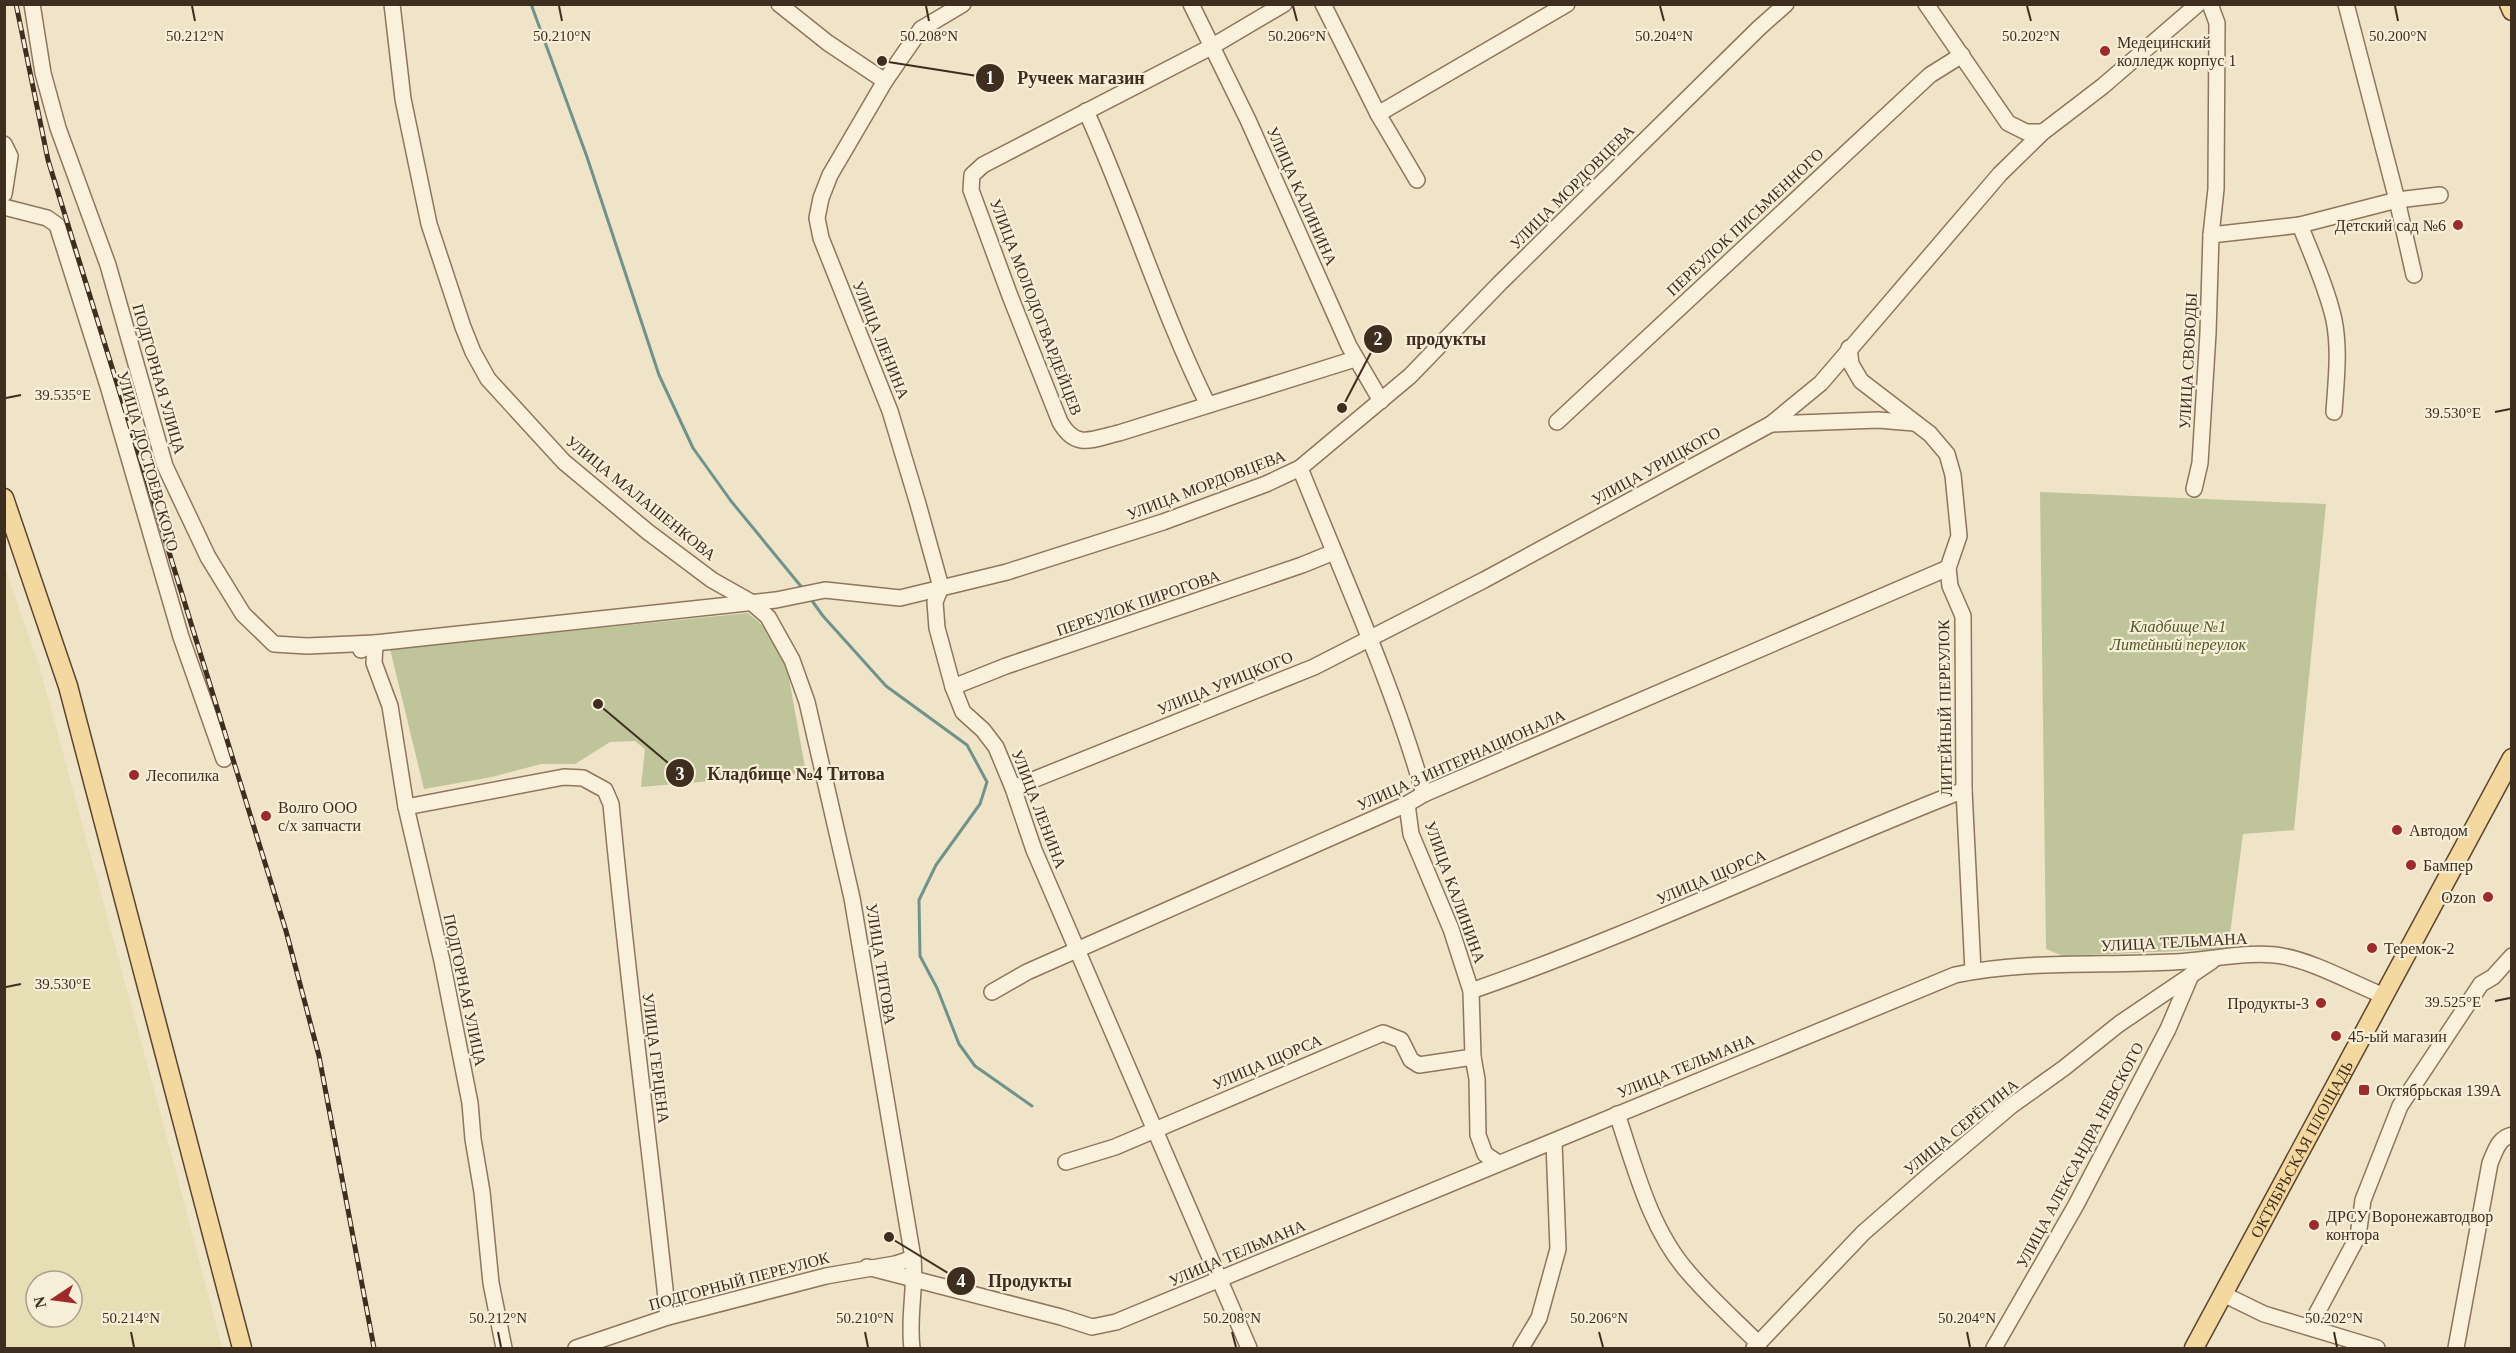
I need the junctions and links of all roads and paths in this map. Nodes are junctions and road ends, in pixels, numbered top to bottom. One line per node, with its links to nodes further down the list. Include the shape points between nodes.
1 (32, 4): 49 (street, ПОДГОРНАЯ УЛИЦА, via 43,73 58,128 108,265 165,466 208,557 243,614 274,644)
2 (392, 4): 46 (street, УЛИЦА МАЛАШЕНКОВА, via 403,99 429,224 463,327 488,379 564,462 712,580)
3 (779, 4): 18 (street)
4 (963, 4): 18 (street, УЛИЦА ЛЕНИНА, via 921,29)
5 (1191, 4): 16 (street, УЛИЦА КАЛИНИНА)
6 (1284, 4): 16 (street, УЛИЦА МОЛОДОГВАРДЕЙЦЕВ)
7 (1323, 4): 20 (street)
8 (1567, 4): 20 (street)
9 (1786, 4): 33 (street, УЛИЦА МОРДОВЦЕВА)
10 (1926, 4): 17 (street)
11 (2198, 4): 21 (street, УЛИЦА УРИЦКОГО)
12 (2210, 4): 29 (street, УЛИЦА СВОБОДЫ, via 2217,23 2216,189)
13 (2346, 4): 26 (street)
14 (2509, 4): 15 (main road)
15 (2511, 11)
16 (1211, 46): 19 (street, УЛИЦА МОЛОДОГВАРДЕЙЦЕВ); 32 (street, УЛИЦА КАЛИНИНА)
17 (1962, 56): 21 (street, via 2008,123 2026,132); 36 (street, ПЕРЕУЛОК ПИСЬМЕННОГО, via 1930,75)
18 (885, 81): 44 (street, УЛИЦА ЛЕНИНА, via 830,175 817,218 820,238 890,411)
19 (1086, 111): 34 (street, via 1182,352); 34 (street, УЛИЦА МОЛОДОГВАРДЕЙЦЕВ, via 983,165 972,175 971,189 1060,422 1066,433 1085,441)
20 (1378, 114): 23 (street)
21 (2043, 132): 31 (street, УЛИЦА УРИЦКОГО, via 2000,174)
22 (4, 144): 24 (street, via 10,156)
23 (1418, 180)
24 (4, 194)
25 (2440, 195): 26 (street)
26 (2397, 200): 28 (street); 30 (street)
27 (4, 207): 53 (street, УЛИЦА ДОСТОЕВСКОГО, via 47,218 57,225 181,637)
28 (2300, 225): 29 (street); 35 (street, via 2334,321)
29 (2211, 235): 40 (street, УЛИЦА СВОБОДЫ, via 2200,463)
30 (2414, 275)
31 (1849, 348): 37 (street, via 1851,364 1861,381); 38 (street, УЛИЦА УРИЦКОГО, via 1821,383)
32 (1355, 359): 33 (street, УЛИЦА КАЛИНИНА); 34 (street, УЛИЦА МОЛОДОГВАРДЕЙЦЕВ)
33 (1381, 401): 39 (street, УЛИЦА МОРДОВЦЕВА)
34 (1208, 405)
35 (2334, 412)
36 (1557, 422)
37 (1914, 423): 38 (street, via 1878,420); 43 (street, via 1947,454 1953,475 1959,536)
38 (1771, 424): 48 (street, УЛИЦА УРИЦКОГО, via 1485,580)
39 (1300, 468): 42 (street); 44 (street, УЛИЦА МОРДОВЦЕВА, via 1163,522 1049,560)
40 (2194, 489)
41 (4, 498): 82 (main road, via 68,686)
42 (1334, 552): 48 (street); 51 (street, ПЕРЕУЛОК ПИРОГОВА)
43 (1948, 568): 55 (street, ЛИТЕЙНЫЙ ПЕРЕУЛОК, via 1950,586 1963,616); 56 (street, УЛИЦА 3 ИНТЕРНАЦИОНАЛА)
44 (941, 587): 45 (street, УЛИЦА МОРДОВЦЕВА, via 900,598 813,591); 51 (street, УЛИЦА ЛЕНИНА, via 935,602 937,628)
45 (776, 600): 46 (street, УЛИЦА МОРДОВЦЕВА); 47 (street)
46 (751, 602): 47 (street, УЛИЦА ТИТОВА); 49 (street, ПОДГОРНАЯ УЛИЦА)
47 (768, 618): 74 (street, УЛИЦА ТИТОВА, via 792,660 829,788 852,898)
48 (1370, 637): 54 (street, УЛИЦА УРИЦКОГО, via 1314,667); 56 (street)
49 (375, 643): 50 (street, ПОДГОРНАЯ УЛИЦА); 58 (street, ПОДГОРНАЯ УЛИЦА, via 374,663 390,706)
50 (361, 650)
51 (953, 687): 54 (street, УЛИЦА ЛЕНИНА, via 963,712 996,747)
52 (2511, 758): 66 (main road, ОКТЯБРЬСКАЯ ПЛОЩАДЬ)
53 (224, 759)
54 (1013, 788): 59 (street, УЛИЦА ЛЕНИНА, via 1034,850)
55 (1964, 790): 62 (street, ЛИТЕЙНЫЙ ПЕРЕУЛОК); 65 (street, УЛИЦА ЩОРСА, via 1562,960)
56 (1424, 794): 57 (street, УЛИЦА 3 ИНТЕРНАЦИОНАЛА)
57 (1407, 804): 59 (street, УЛИЦА 3 ИНТЕРНАЦИОНАЛА); 65 (street, УЛИЦА КАЛИНИНА, via 1411,834 1451,929)
58 (406, 807): 79 (street, УЛИЦА ГЕРЦЕНА, via 564,777 583,778 605,790 610,804); 83 (street, ПОДГОРНАЯ УЛИЦА, via 470,1103 490,1283)
59 (1077, 950): 64 (street, УЛИЦА 3 ИНТЕРНАЦИОНАЛА); 69 (street, УЛИЦА ЛЕНИНА)
60 (2511, 956): 80 (street, via 2493,977 2481,984 2400,1106 2363,1200 2358,1236)
61 (2215, 959): 62 (street, УЛИЦА ТЕЛЬМАНА); 63 (street, УЛИЦА СЕРЁГИНА); 66 (street, УЛИЦА ТЕЛЬМАНА, via 2283,956)
62 (1973, 971): 68 (street, УЛИЦА ТЕЛЬМАНА)
63 (2191, 974): 81 (street, УЛИЦА СЕРЁГИНА, via 2012,1106 1927,1177 1863,1233); 88 (street, УЛИЦА АЛЕКСАНДРА НЕВСКОГО, via 2168,1029 2076,1205)
64 (992, 992)
65 (1471, 992): 67 (street, УЛИЦА КАЛИНИНА)
66 (2384, 996): 78 (main road, ОКТЯБРЬСКАЯ ПЛОЩАДЬ)
67 (1473, 1057): 69 (street, УЛИЦА ЩОРСА, via 1419,1065 1411,1060 1401,1040 1383,1033); 73 (street, УЛИЦА КАЛИНИНА, via 1478,1079 1478,1135 1485,1154)
68 (1617, 1114): 71 (street, УЛИЦА ТЕЛЬМАНА); 81 (street, via 1663,1233 1686,1271)
69 (1154, 1131): 72 (street, УЛИЦА ЩОРСА); 77 (street, УЛИЦА ЛЕНИНА)
70 (2511, 1135): 91 (street, via 2499,1143 2490,1163)
71 (1554, 1142): 73 (street, УЛИЦА ТЕЛЬМАНА); 87 (street, via 1558,1249 1539,1318)
72 (1066, 1162)
73 (1498, 1163): 77 (street, УЛИЦА ТЕЛЬМАНА)
74 (913, 1258): 75 (street, ПОДГОРНЫЙ ПЕРЕУЛОК); 76 (street, УЛИЦА ТИТОВА)
75 (867, 1267): 76 (street, УЛИЦА ТЕЛЬМАНА); 79 (street, ПОДГОРНЫЙ ПЕРЕУЛОК)
76 (916, 1281): 77 (street, УЛИЦА ТЕЛЬМАНА, via 1092,1327 1116,1323); 85 (street, УЛИЦА ТИТОВА, via 911,1298)
77 (1219, 1281): 86 (street, УЛИЦА ЛЕНИНА)
78 (2225, 1295): 80 (street, via 2264,1314); 89 (main road, ОКТЯБРЬСКАЯ ПЛОЩАДЬ)
79 (668, 1317): 84 (street, ПОДГОРНЫЙ ПЕРЕУЛОК)
80 (2310, 1326): 90 (street)
81 (1756, 1346)
82 (242, 1348)
83 (504, 1348)
84 (576, 1348)
85 (912, 1348)
86 (1249, 1348)
87 (1521, 1348)
88 (1994, 1348)
89 (2194, 1348)
90 (2378, 1348)
91 (2456, 1348)

